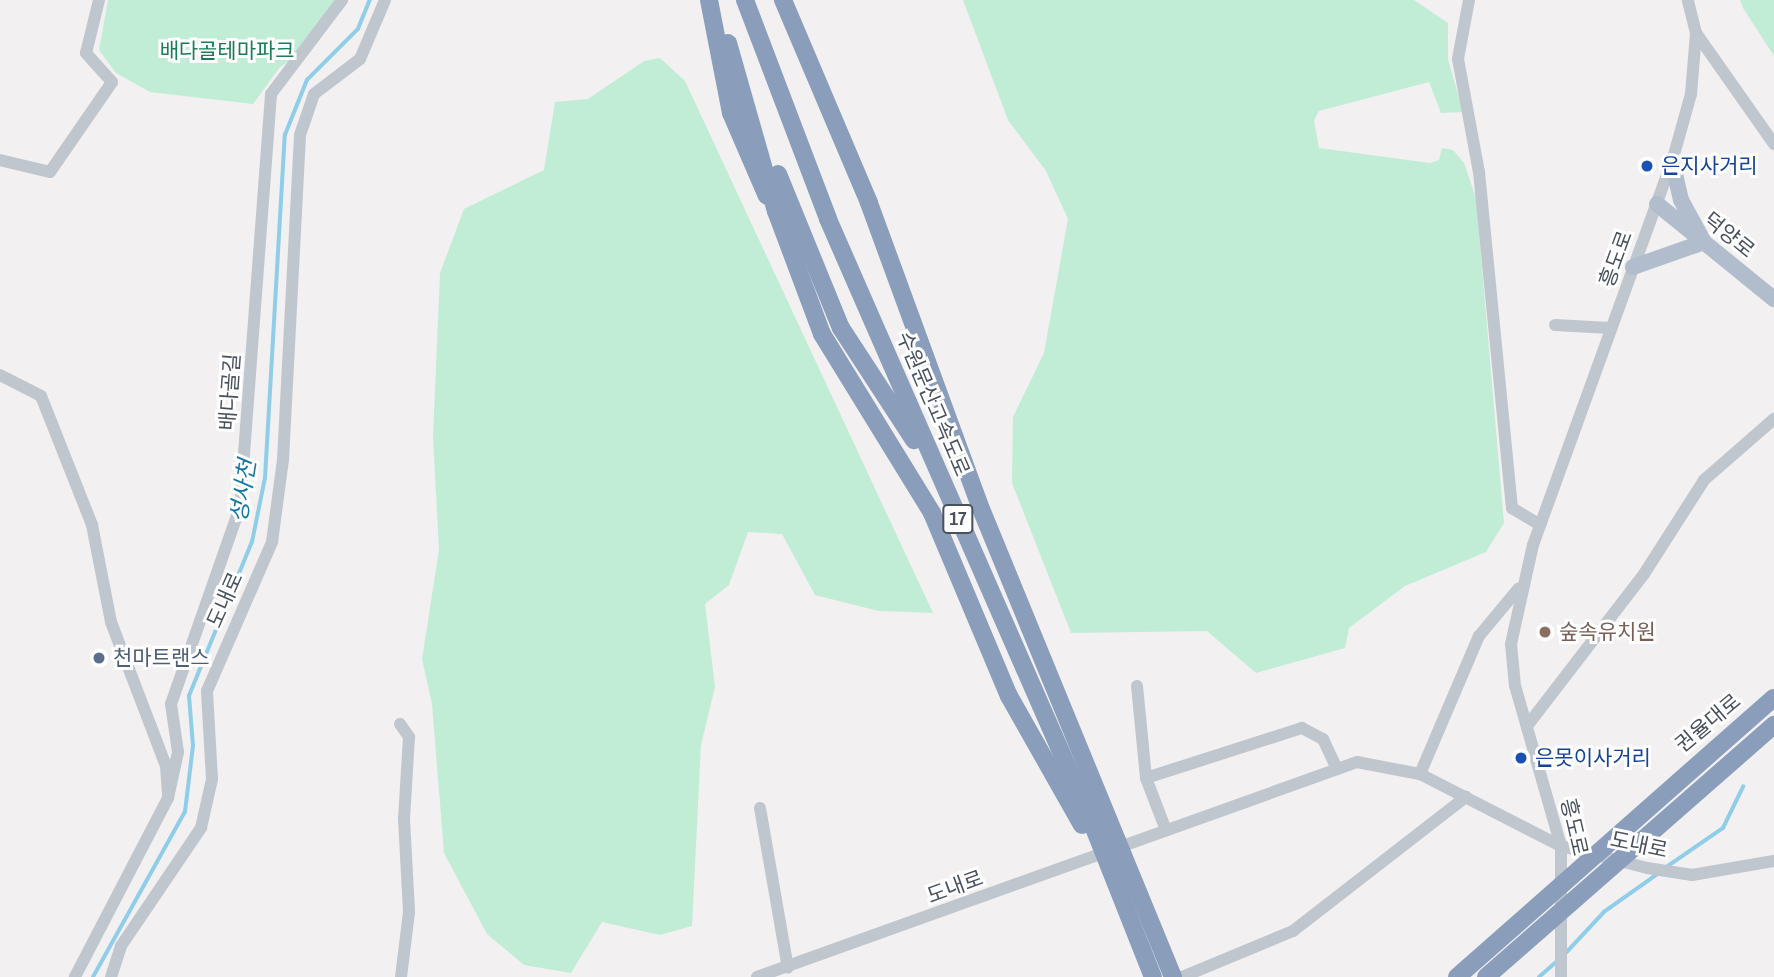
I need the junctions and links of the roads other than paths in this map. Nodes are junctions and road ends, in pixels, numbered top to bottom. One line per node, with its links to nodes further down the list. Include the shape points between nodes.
1 (99, 0): 11 (street, via 86,53 112,82 50,172)
2 (342, 0): 38 (street, 배다골길, via 314,46 271,94 240,507 172,704 178,752)
3 (385, 0): 47 (street, 도내로, via 360,59 314,94 300,135 294,296 272,542 207,691 212,779 201,828 121,946)
4 (745, 0): 22 (highway, 수원문산고속도로 / 17, via 828,219)
5 (783, 0): 40 (highway, 수원문산고속도로 / 17, via 869,203)
6 (1469, 0): 23 (street, via 1458,59 1479,172 1512,508)
7 (1688, 0): 9 (street, 흥도로)
8 (709, 7): 14 (highway, via 731,113)
9 (1696, 33): 10 (street); 12 (street, 흥도로, via 1691,94)
10 (1774, 144)
11 (0, 160)
12 (1672, 162): 13 (street, 흥도로); 15 (main road, via 1681,200)
13 (1657, 204): 15 (main road, 덕양로); 16 (street, 흥도로)
14 (776, 211): 22 (highway, via 728,43 841,328); 40 (highway, via 822,334 932,513 1009,696)
15 (1704, 242): 16 (main road); 17 (main road, 덕양로)
16 (1633, 267): 19 (street, 흥도로)
17 (1774, 299)
18 (1555, 325): 19 (street)
19 (1610, 328): 23 (street, 흥도로)
20 (0, 375): 38 (street, via 40,396 82,499 111,622 166,766)
21 (1774, 419): 30 (street, via 1704,480 1644,575)
22 (947, 495): 40 (highway, 수원문산고속도로 / 17)
23 (1540, 525): 24 (street, 흥도로)
24 (1519, 587): 30 (street, 흥도로, via 1511,644); 33 (street, via 1479,636)
25 (1774, 684): 34 (highway)
26 (1137, 686): 35 (street)
27 (1774, 698): 34 (highway, 권율대로)
28 (400, 724): 48 (street, via 409,737 404,819 409,912)
29 (1774, 725): 36 (highway)
30 (1527, 726): 42 (street, 흥도로)
31 (1774, 737): 36 (highway)
32 (1337, 769): 33 (street, 도내로, via 1357,762); 35 (street, via 1323,739 1302,728); 41 (street, 도내로)
33 (1420, 774): 37 (street, 도내로)
34 (1681, 775): 45 (highway, 권율대로)
35 (1146, 778): 41 (street)
36 (1691, 796): 55 (highway)
37 (1466, 797): 42 (street, 도내로); 53 (street, via 1293,930)
38 (168, 798): 46 (street, 배다골길)
39 (760, 808): 44 (street)
40 (1093, 817): 50 (highway); 51 (highway, 수원문산고속도로 / 17); 52 (highway, 수원문산고속도로 / 17)
41 (1166, 831): 44 (street, 도내로)
42 (1561, 846): 43 (street, 도내로, via 1692,875); 56 (street, 흥도로)
43 (1774, 861)
44 (788, 968): 49 (street, 도내로)
45 (1462, 972): 54 (highway)
46 (75, 977)
47 (111, 977)
48 (401, 977)
49 (757, 977)
50 (1141, 977)
51 (1153, 977)
52 (1173, 977)
53 (1182, 977)
54 (1450, 977)
55 (1486, 977)
56 (1561, 977)

